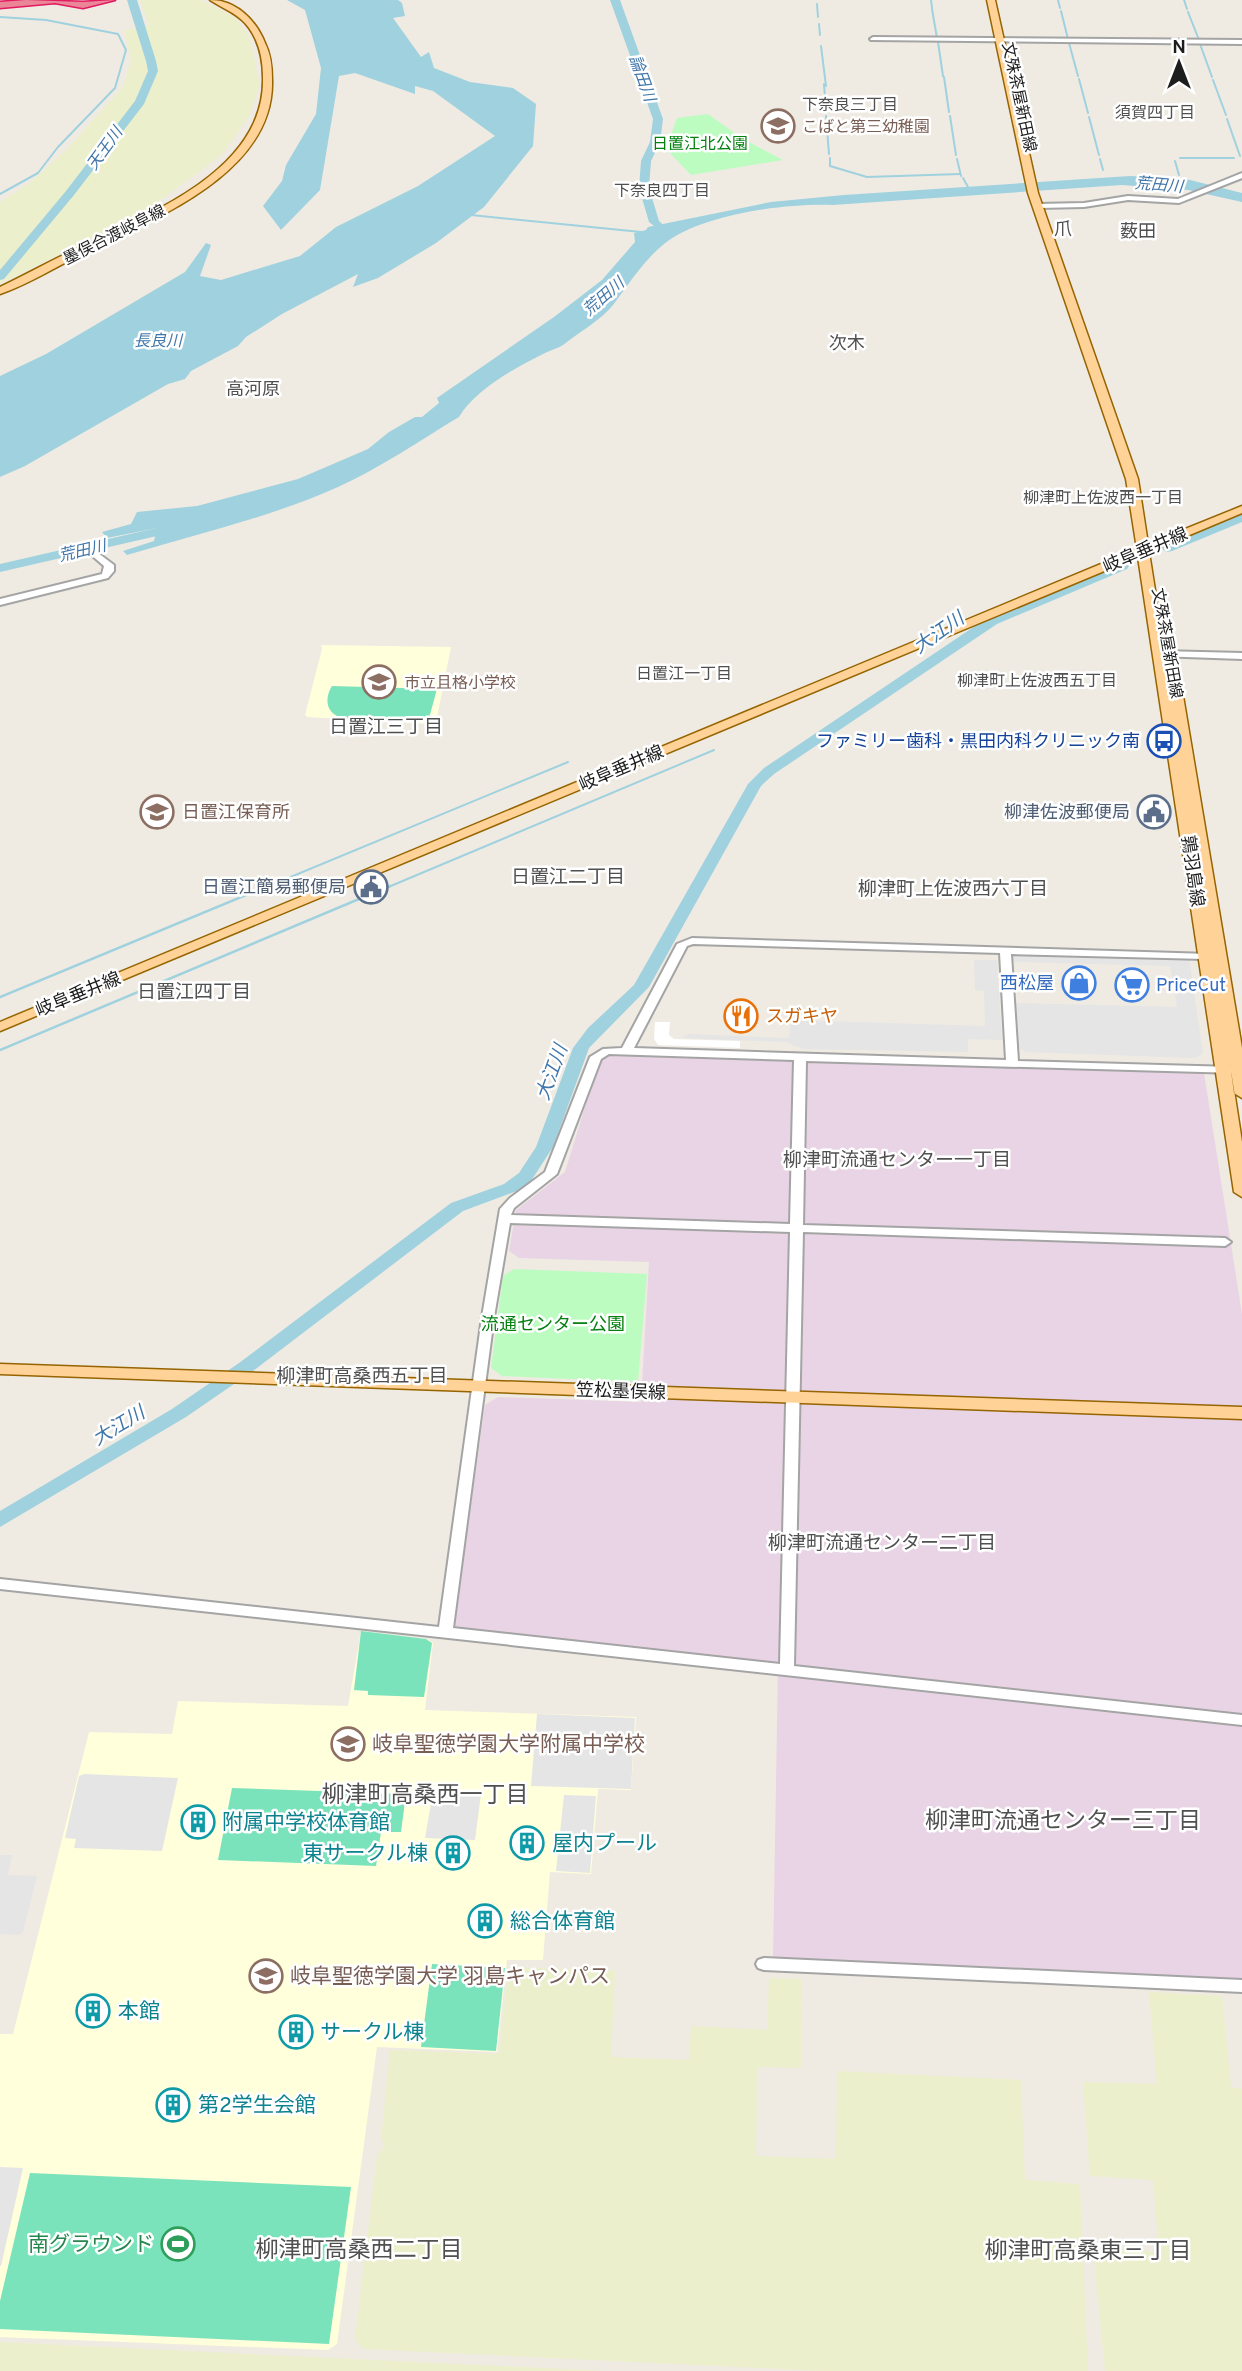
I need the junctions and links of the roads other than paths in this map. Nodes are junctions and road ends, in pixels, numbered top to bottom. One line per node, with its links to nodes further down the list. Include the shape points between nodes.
1 (20, 0): 9 (highway)
2 (59, 0): 7 (highway)
3 (110, 0): 8 (highway, via 85,5)
4 (214, 0): 16 (main road, 墨俣合渡岐阜線, via 245,17 265,51 268,104 250,140 227,166 184,198 125,232)
5 (991, 0): 11 (main road, 文殊茶屋新田線)
6 (999, 0): 11 (main road, 文殊茶屋新田線)
7 (53, 1): 8 (highway); 9 (highway)
8 (76, 2)
9 (0, 3)
10 (873, 40): 11 (street)
11 (1004, 41): 12 (street); 15 (main road, 文殊茶屋新田線)
12 (1242, 42)
13 (1242, 175): 14 (street)
14 (1221, 184): 15 (street, via 1179,201 1128,198)
15 (1043, 209): 18 (main road, 文殊茶屋新田線, via 1140,476)
16 (0, 291)
17 (1242, 509): 18 (main road, 岐阜垂井線)
18 (1148, 548): 21 (main road, 鶉羽島線); 25 (main road, 岐阜垂井線)
19 (94, 553): 20 (street, via 108,565 104,576)
20 (0, 602)
21 (1166, 654): 22 (street); 24 (main road, 鶉羽島線); 29 (main road, 文殊茶屋新田線)
22 (1242, 656)
23 (1004, 950): 24 (street); 26 (street, via 692,940 684,944); 28 (street)
24 (1205, 956): 29 (main road, 鶉羽島線)
25 (0, 1027)
26 (626, 1051): 27 (street); 32 (street, via 607,1051 596,1057 551,1174 510,1202)
27 (800, 1057): 28 (street); 33 (street)
28 (1012, 1064): 29 (street)
29 (1231, 1071): 30 (main road, 文殊茶屋新田線); 31 (main road, 鶉羽島線)
30 (1242, 1093)
31 (1242, 1192)
32 (504, 1219): 33 (street); 36 (street)
33 (797, 1228): 34 (street); 37 (street)
34 (1225, 1242)
35 (0, 1369): 36 (main road, 笠松墨俣線)
36 (479, 1386): 37 (main road, 笠松墨俣線); 40 (street)
37 (792, 1397): 38 (main road, 笠松墨俣線); 41 (street)
38 (1242, 1413)
39 (0, 1584): 40 (street)
40 (445, 1633): 41 (street)
41 (787, 1670): 42 (street)
42 (1242, 1720)
43 (764, 1964): 44 (street)
44 (1242, 1986)

